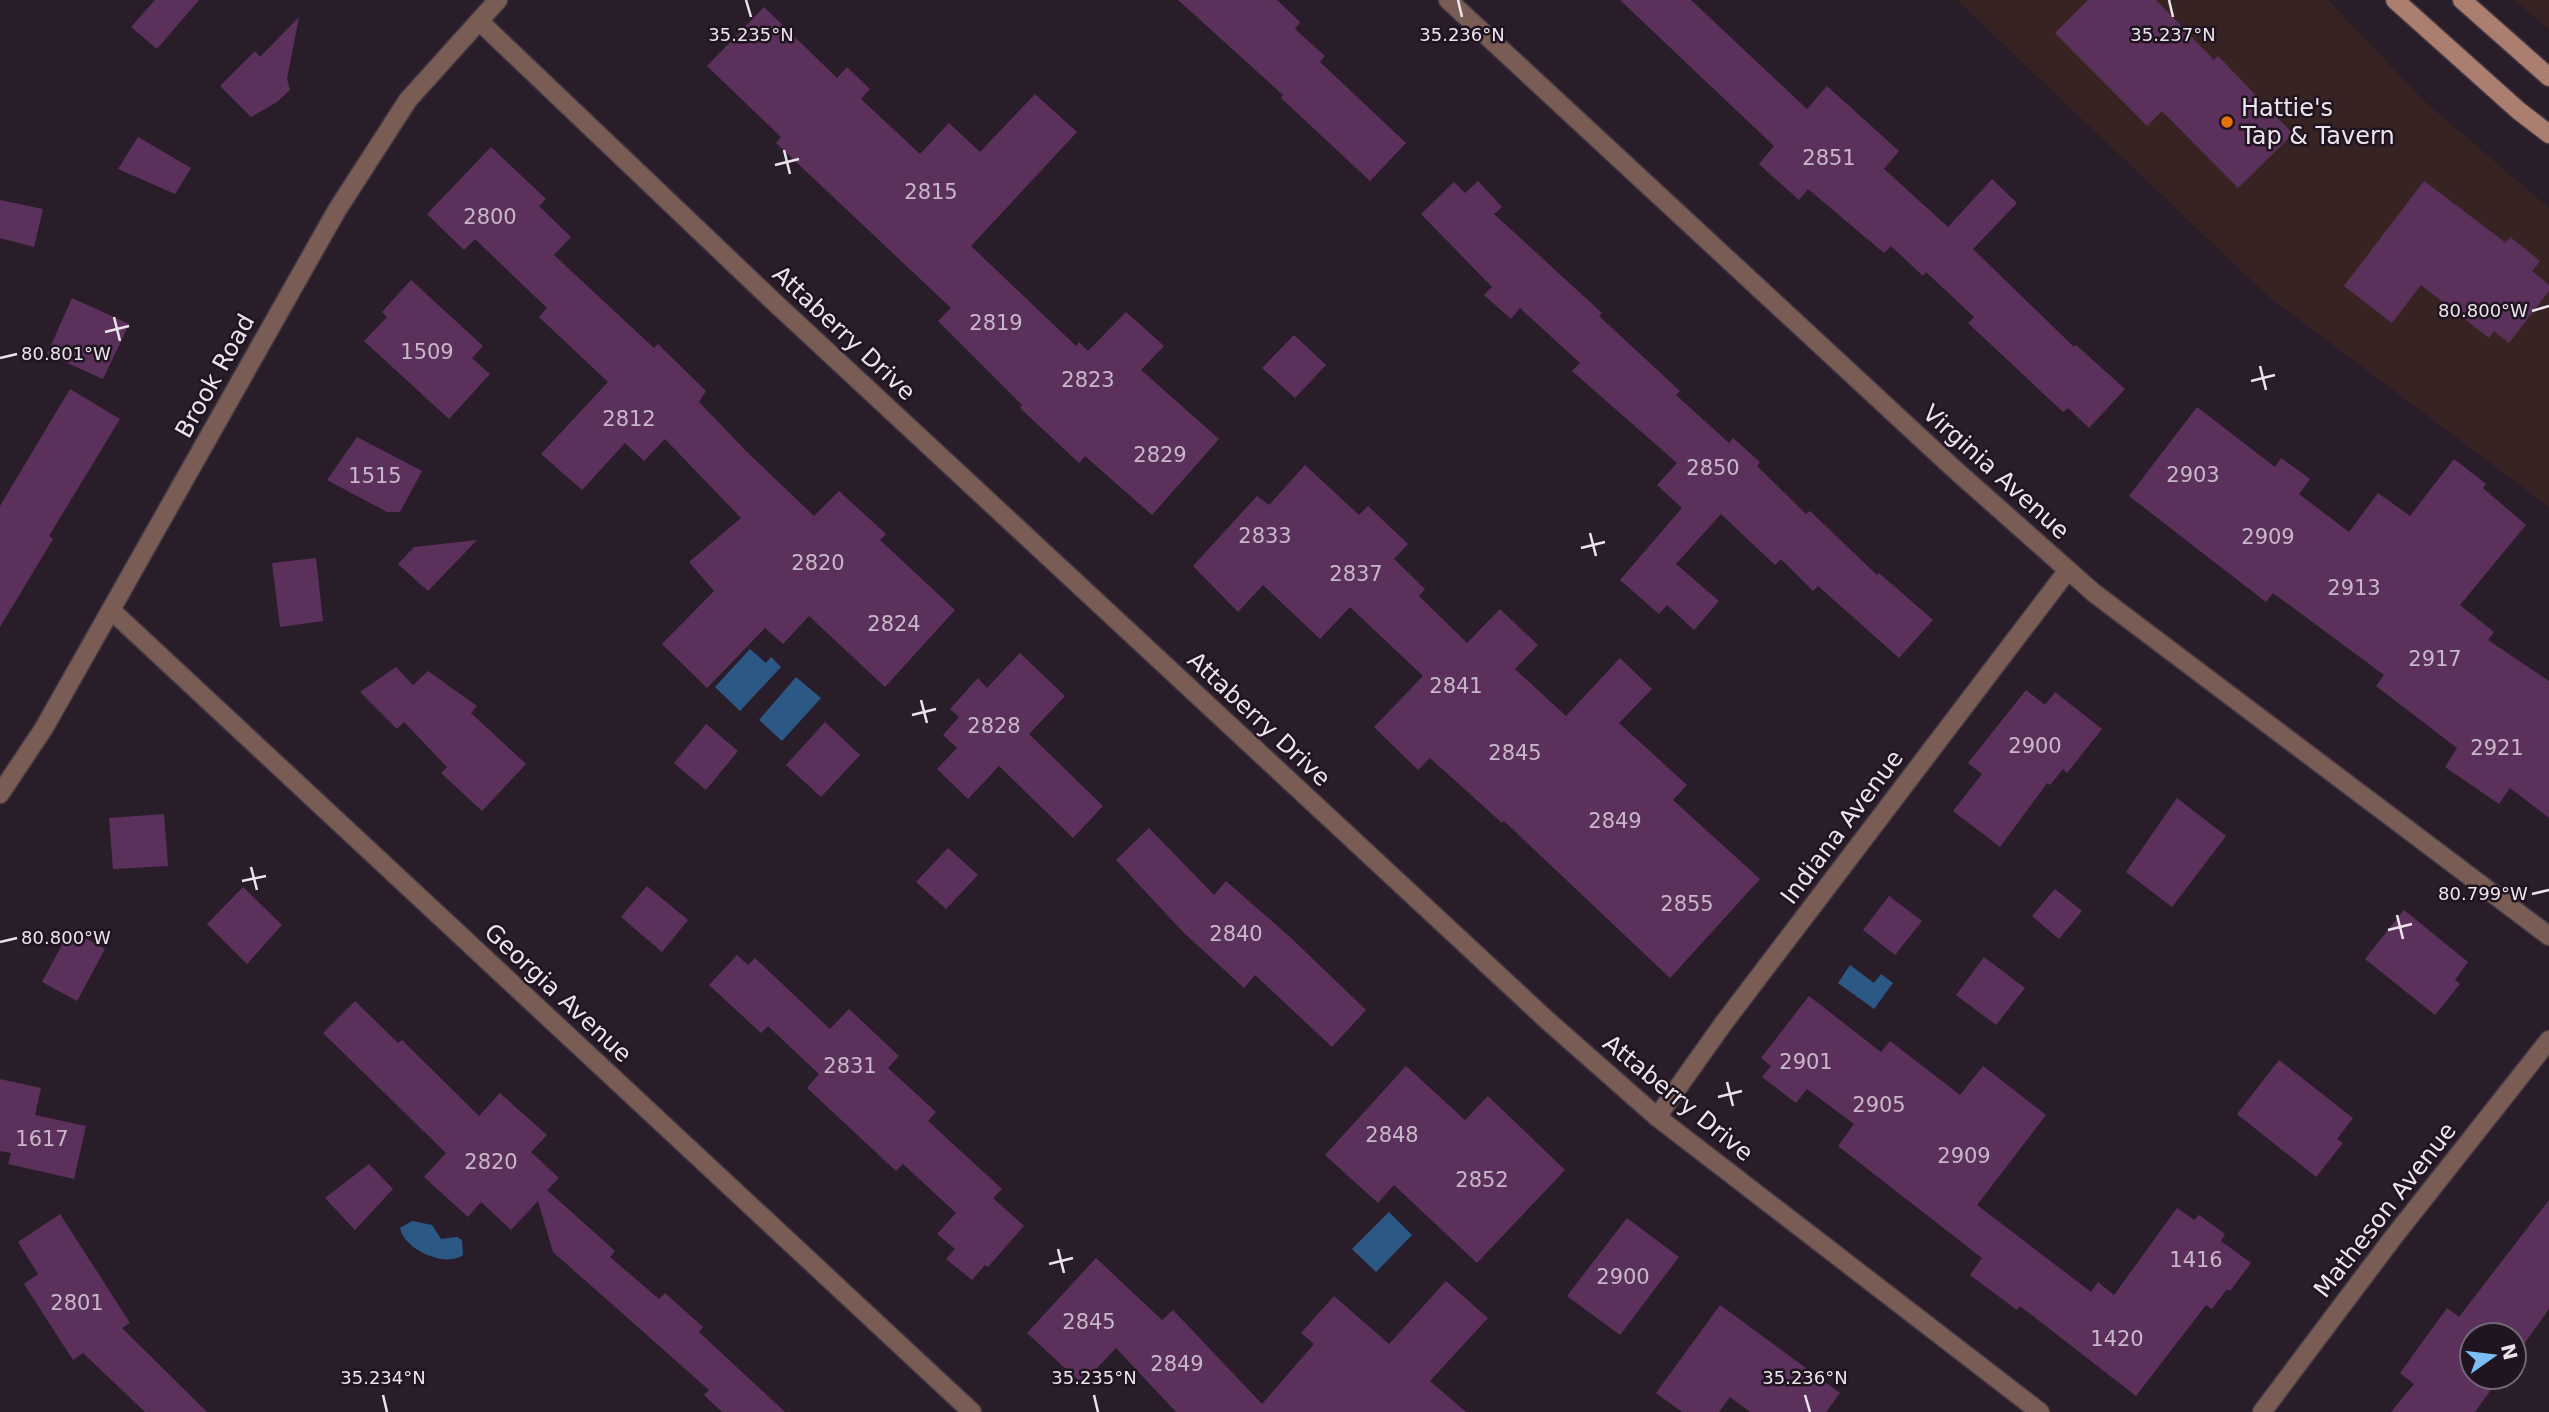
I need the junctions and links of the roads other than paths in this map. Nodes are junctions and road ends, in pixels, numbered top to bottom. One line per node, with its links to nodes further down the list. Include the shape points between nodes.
1 (498, 0): 5 (street, Brook Road)
2 (1448, 0): 8 (street, Virginia Avenue)
3 (2395, 0): 7 (main road)
4 (2462, 0): 6 (main road)
5 (479, 21): 9 (street, Brook Road, via 408,100 366,163); 13 (street, Attaberry Drive, via 900,419)
6 (2549, 77)
7 (2549, 134)
8 (2068, 570): 11 (street, Virginia Avenue); 13 (street, Indiana Avenue)
9 (111, 610): 10 (street, Brook Road, via 44,728); 14 (street, Georgia Avenue)
10 (0, 794)
11 (2549, 936)
12 (2549, 1040): 16 (street, Matheson Avenue)
13 (1657, 1117): 15 (street, Attaberry Drive)
14 (972, 1412)
15 (2040, 1412)
16 (2262, 1412)

